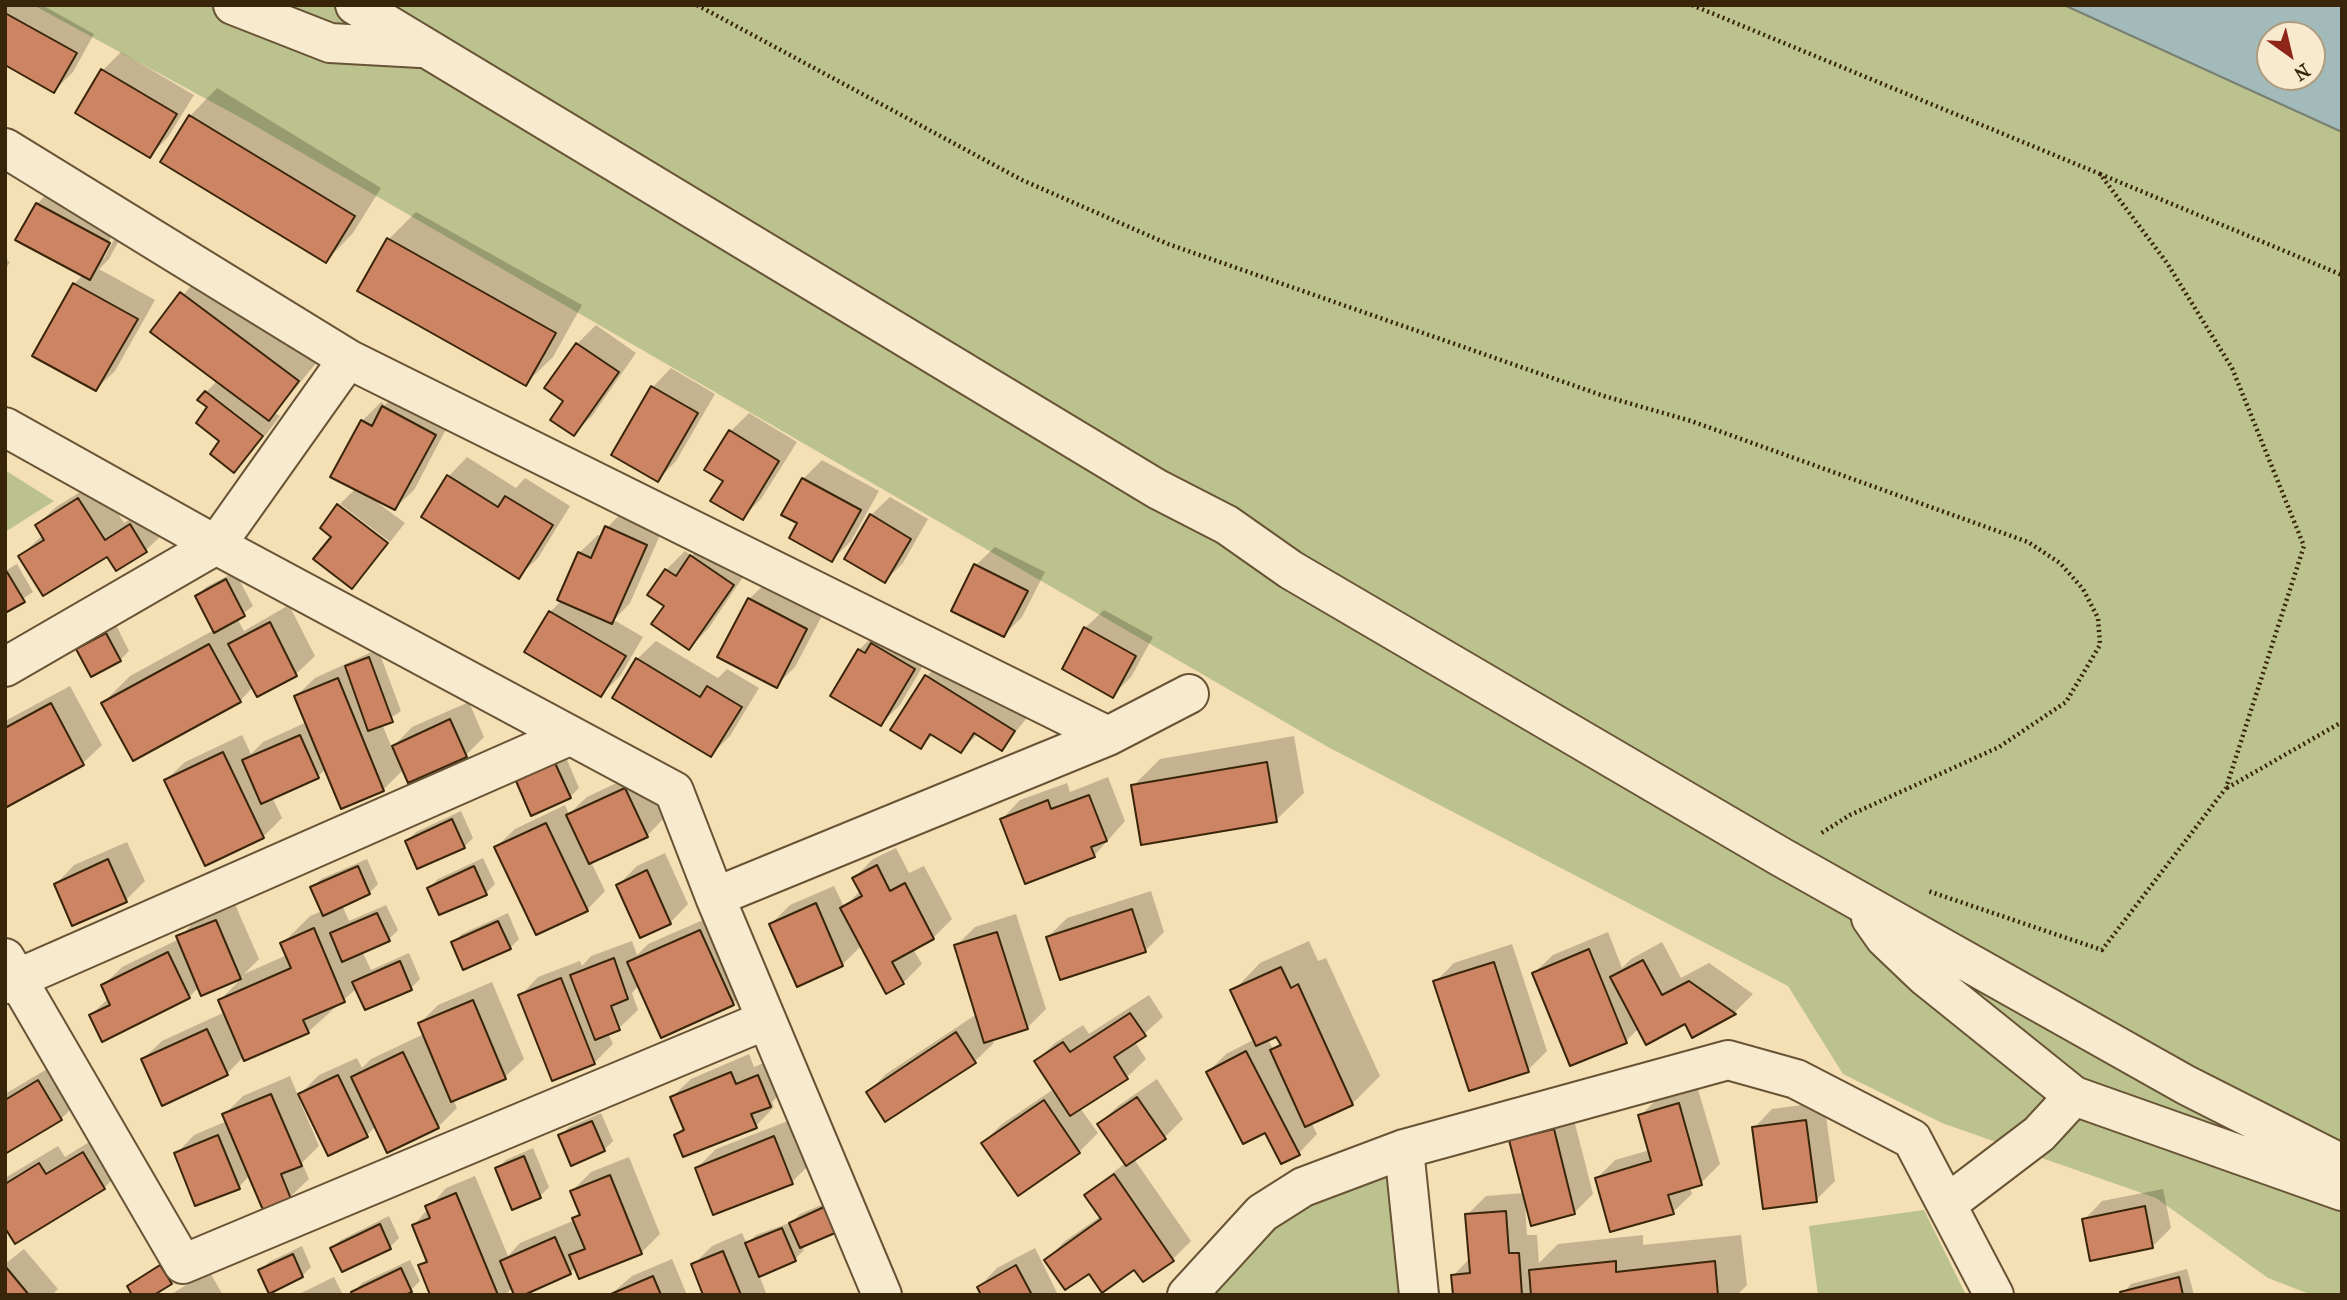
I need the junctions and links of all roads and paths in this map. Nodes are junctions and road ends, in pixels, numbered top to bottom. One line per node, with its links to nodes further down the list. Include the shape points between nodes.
1 (233, 5): 5 (street, via 330,43)
2 (355, 5): 5 (street)
3 (698, 5): 18 (path, via 1022,180 1168,244 1604,396 1704,426 2028,542 2060,562 2083,589 2098,618 2099,645 2066,702 1999,747 1850,815)
4 (1692, 5): 7 (path)
5 (427, 49): 18 (street, via 1157,489 1227,525 1291,570)
6 (5, 148): 9 (street)
7 (2100, 174): 8 (path); 17 (path, via 2167,263 2232,368 2304,546)
8 (2342, 275)
9 (348, 359): 11 (street); 16 (street)
10 (5, 428): 11 (street)
11 (216, 545): 12 (street); 15 (street)
12 (5, 667)
13 (1189, 694): 16 (street)
14 (2342, 722): 17 (path)
15 (569, 736): 20 (street, via 674,791); 22 (street)
16 (1108, 736): 20 (street)
17 (2227, 788): 19 (path, via 2102,950)
18 (1781, 857): 21 (street)
19 (1917, 887)
20 (715, 897): 23 (street)
21 (1860, 902): 24 (street, via 1885,938 1926,977); 26 (street, via 2186,1085)
22 (10, 974): 23 (street, via 183,1264)
23 (766, 1020): 29 (street)
24 (2074, 1096): 27 (street); 28 (street, via 2039,1133)
25 (1404, 1149): 28 (street, via 1728,1060 1796,1079 1912,1139); 30 (street, via 1278,1201); 31 (street)
26 (2342, 1164)
27 (2342, 1191)
28 (1947, 1204): 32 (street)
29 (879, 1294)
30 (1187, 1295)
31 (1419, 1295)
32 (1994, 1295)

